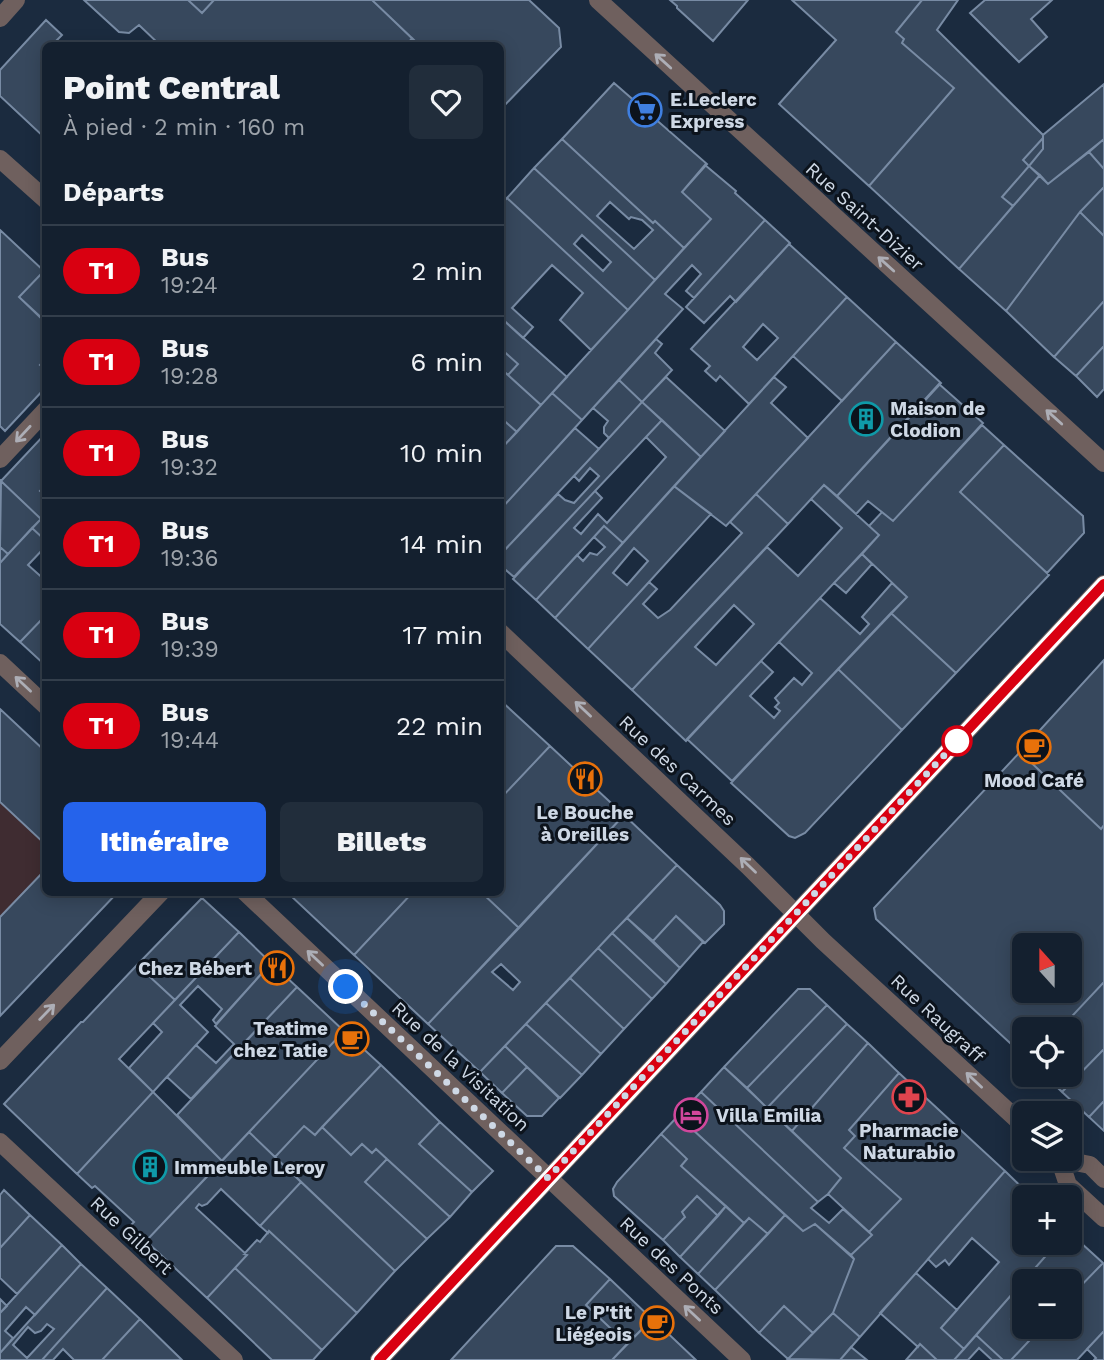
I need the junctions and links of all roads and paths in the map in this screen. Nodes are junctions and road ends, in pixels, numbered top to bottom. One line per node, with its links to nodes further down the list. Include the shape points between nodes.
1 (16, 0): 3 (street)
2 (598, 0): 8 (street, Rue Saint-Dizier, one-way to 2)
3 (0, 18)
4 (0, 159): 5 (street)
5 (42, 197)
6 (42, 414): 7 (street, one-way to 7)
7 (0, 459)
8 (1104, 463)
9 (1104, 584): 15 (street)
10 (504, 636): 15 (street, Rue des Carmes, one-way to 10)
11 (0, 663): 12 (street, one-way to 11)
12 (42, 702)
13 (157, 896): 17 (street, one-way to 13)
14 (250, 896): 22 (street, Rue de la Visitation, one-way to 14)
15 (797, 913): 16 (street, Rue des Carmes); 22 (street)
16 (823, 941): 18 (street, Rue Raugraff, one-way to 16)
17 (0, 1061)
18 (1012, 1115)
19 (0, 1142): 25 (street, Rue Gilbert)
20 (1082, 1163): 23 (street)
21 (1063, 1171): 24 (street, via 1068,1185)
22 (548, 1178): 26 (street); 27 (street, Rue des Ponts, one-way to 22)
23 (1104, 1179)
24 (1104, 1219)
25 (234, 1360)
26 (379, 1360)
27 (742, 1360)

